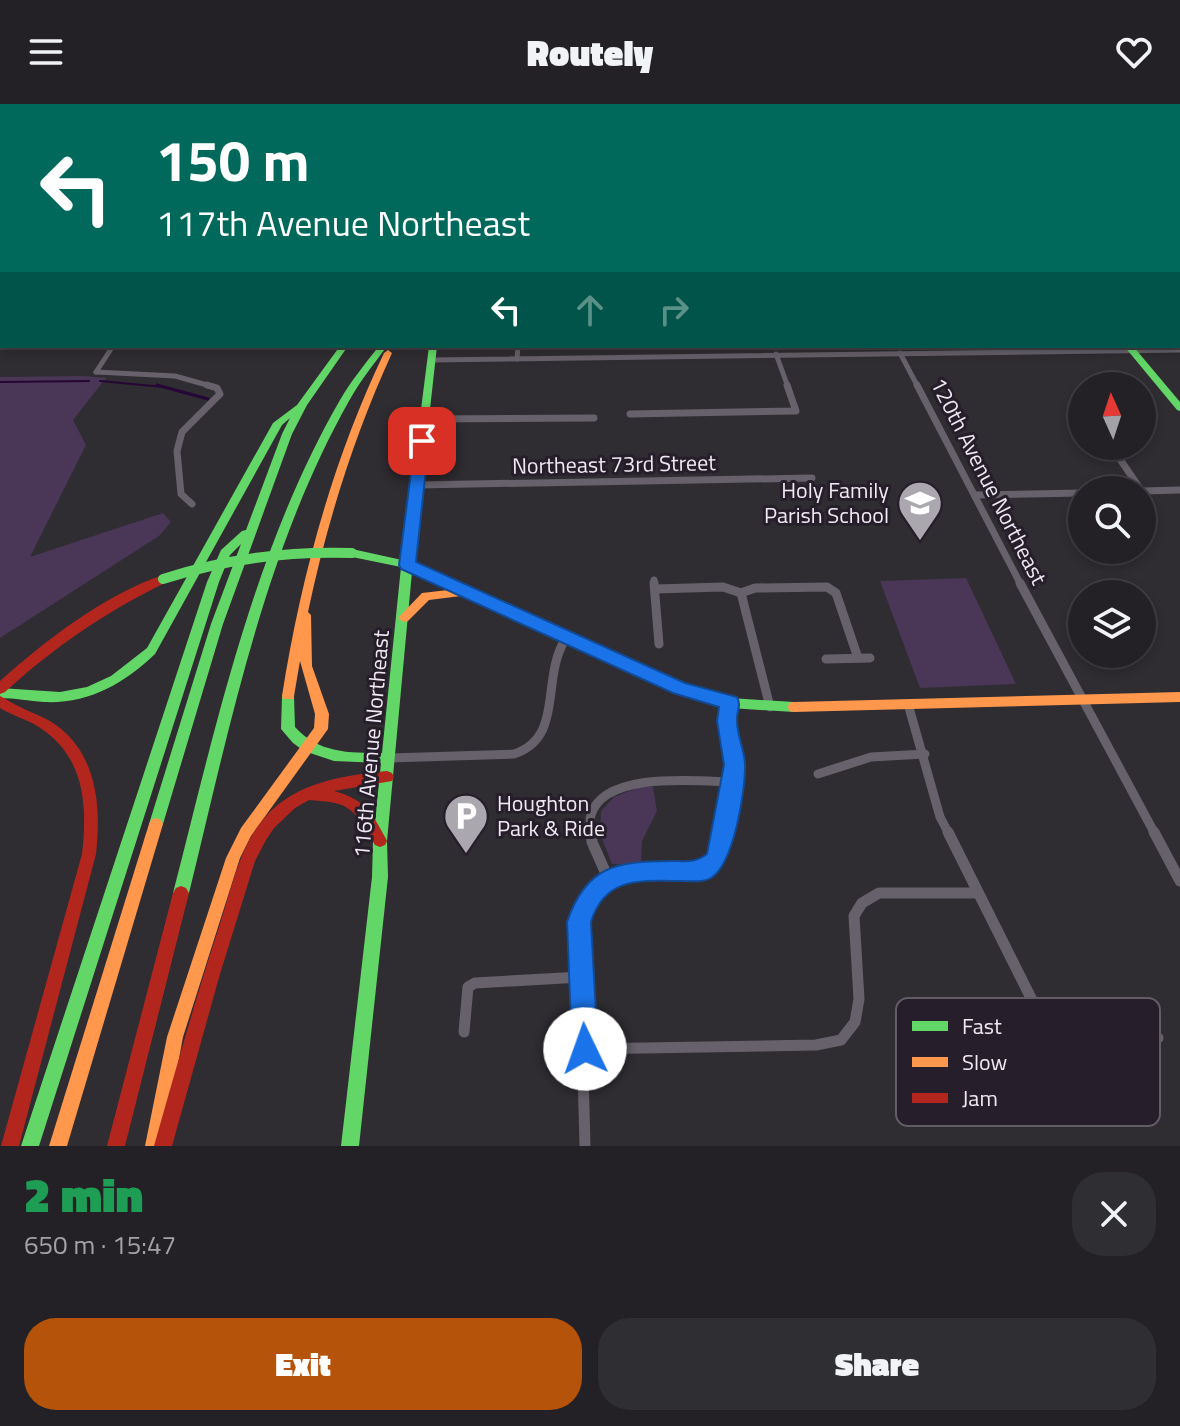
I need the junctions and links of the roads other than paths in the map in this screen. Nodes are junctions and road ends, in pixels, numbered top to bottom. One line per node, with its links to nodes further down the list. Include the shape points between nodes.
1 (112, 348): 26 (street, via 96,372 175,376 217,388 217,400 179,434 181,494)
2 (343, 348): 15 (main road)
3 (382, 348): 63 (main road, via 326,435 282,535 229,707)
4 (392, 348): 31 (main road, via 362,407 338,476)
5 (433, 348): 14 (main road, 116th Avenue Northeast)
6 (518, 348): 13 (street)
7 (603, 348): 12 (street)
8 (1130, 348): 9 (street); 10 (street); 16 (main road)
9 (1180, 350)
10 (900, 353): 11 (street); 25 (street, 120th Avenue Northeast)
11 (776, 354): 12 (street); 17 (street, via 796,411)
12 (604, 357): 13 (street)
13 (517, 359): 14 (street)
14 (431, 360): 19 (main road, 116th Avenue Northeast)
15 (302, 405): 27 (main road); 38 (main road, via 278,423 139,665 108,686 69,697)
16 (1180, 408)
17 (630, 414)
18 (594, 418): 19 (street)
19 (424, 419): 21 (main road, 116th Avenue Northeast)
20 (812, 478): 21 (street, Northeast 73rd Street)
21 (417, 485): 28 (main road, 116th Avenue Northeast)
22 (1180, 490): 23 (street)
23 (1156, 491)
24 (1068, 493): 25 (street)
25 (975, 495): 40 (street, 120th Avenue Northeast)
26 (192, 504)
27 (250, 529): 61 (main road, via 225,553 213,582); 62 (main road)
28 (407, 565): 30 (main road); 32 (main road, 116th Avenue Northeast); 38 (main road, bridge, via 352,553 308,551 220,561 121,597 42,648)
29 (741, 593): 34 (street, via 723,587 654,584); 35 (street, via 755,588 831,588); 44 (street)
30 (469, 594): 32 (main road, via 439,591 419,598); 33 (main road)
31 (305, 615): 45 (main road, via 306,666 322,714 319,735); 45 (main road, via 285,718 296,739)
32 (402, 621): 47 (main road, 116th Avenue Northeast)
33 (566, 638): 42 (main road, via 680,688); 47 (street, via 551,663 550,715 529,749 514,754)
34 (659, 644)
35 (858, 658): 36 (street); 37 (street)
36 (870, 658)
37 (826, 659)
38 (0, 691)
39 (1180, 697): 40 (main road)
40 (1082, 699): 43 (main road); 54 (street, 120th Avenue Northeast)
41 (0, 701): 60 (main road, via 4,708 40,721 68,743 86,772 94,814 89,854)
42 (730, 703): 44 (main road); 50 (street, via 727,721 735,765)
43 (908, 704): 44 (main road); 46 (street)
44 (770, 707)
45 (309, 748): 47 (main road, via 347,758); 64 (main road, via 246,832 233,858 170,1053)
46 (925, 754): 48 (street, via 871,757); 55 (street, via 940,817)
47 (389, 758): 49 (main road, 116th Avenue Northeast)
48 (818, 774)
49 (387, 777): 51 (main road, via 336,782); 52 (main road, 116th Avenue Northeast)
50 (731, 782): 53 (street, via 715,861 702,871 646,871); 53 (street, via 639,781 611,790 597,801 590,829)
51 (306, 796): 52 (main road, via 339,796 354,802); 65 (main road, via 267,825 248,862)
52 (380, 841): 66 (main road, 116th Avenue Northeast)
53 (608, 878): 56 (street, via 585,905 579,922)
54 (1180, 881)
55 (976, 893): 57 (street); 59 (street, via 879,893 862,903 854,916 859,999 855,1022 841,1040 816,1045)
56 (581, 977): 58 (street, via 475,983 468,987); 59 (street)
57 (1031, 998)
58 (464, 1032)
59 (585, 1049): 67 (street)
60 (10, 1146)
61 (30, 1146)
62 (58, 1146)
63 (116, 1146)
64 (154, 1146)
65 (163, 1146)
66 (350, 1146)
67 (585, 1146)

